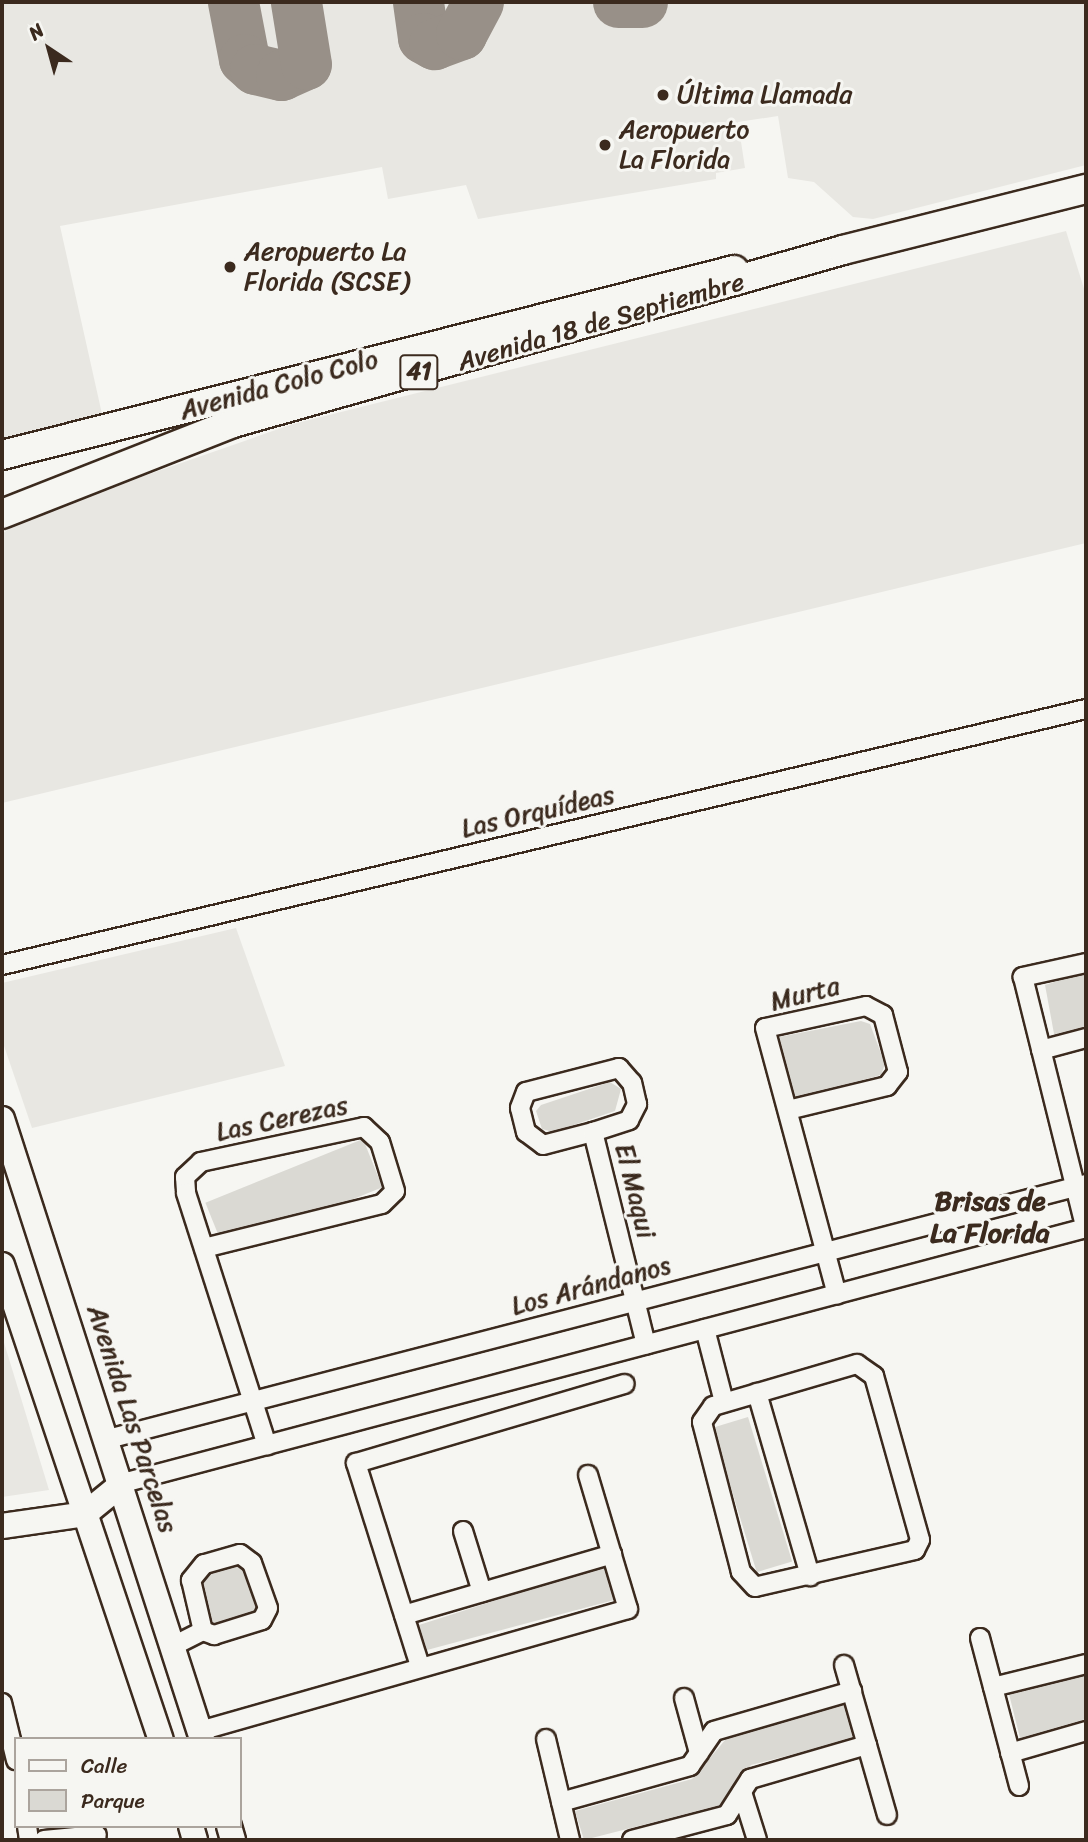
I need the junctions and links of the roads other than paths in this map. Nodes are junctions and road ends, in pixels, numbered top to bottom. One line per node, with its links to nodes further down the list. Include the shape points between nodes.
1 (1086, 189): 2 (main road, 41)
2 (843, 250): 3 (main road, Avenida Colo Colo / 41, via 690,278); 4 (main road, Avenida 18 de Septiembre / 41, via 233,423)
3 (2, 456)
4 (2, 514)
5 (1086, 709): 7 (street, Las Orquídeas)
6 (1086, 963): 9 (street, via 1023,977)
7 (2, 965)
8 (1086, 1038): 9 (street)
9 (1041, 1050): 13 (street)
10 (788, 1110): 10 (street, Murta, via 765,1028 866,1006 883,1016 898,1072 887,1086); 16 (street, Murta)
11 (2, 1119): 26 (main road, Avenida Las Parcelas)
12 (593, 1132): 12 (street, El Maqui, via 543,1145 526,1132 520,1108 526,1092 619,1068 632,1083 637,1104 629,1120); 19 (street, El Maqui)
13 (1081, 1185): 14 (street); 16 (street, Los Arándanos)
14 (1086, 1228): 18 (street)
15 (204, 1248): 15 (street, Las Cerezas, via 382,1204 395,1191 380,1142 364,1128 201,1162 185,1178); 24 (street, Las Cerezas)
16 (824, 1252): 18 (street, Murta); 19 (street, Los Arándanos)
17 (2, 1265): 30 (main road)
18 (837, 1294): 20 (street)
19 (635, 1302): 21 (street, El Maqui); 24 (street, Los Arándanos)
20 (705, 1329): 21 (street); 25 (street)
21 (646, 1344): 27 (street)
22 (625, 1384): 36 (street, via 356,1463)
23 (757, 1393): 25 (street); 34 (street); 34 (street, via 857,1364 874,1376 920,1540 915,1550)
24 (252, 1402): 26 (street, Los Arándanos); 27 (street, Las Cerezas)
25 (724, 1402): 34 (street, via 713,1405 702,1422 741,1572 762,1588)
26 (108, 1440): 29 (main road, Avenida Las Parcelas)
27 (267, 1445): 29 (street)
28 (588, 1475): 33 (street)
29 (122, 1483): 30 (main road); 39 (main road, Avenida Las Parcelas)
30 (85, 1514): 31 (main road); 50 (main road)
31 (2, 1526)
32 (463, 1531): 35 (street)
33 (612, 1553): 35 (street); 42 (street, via 628,1609)
34 (810, 1576)
35 (482, 1592): 36 (street)
36 (404, 1615): 42 (street)
37 (203, 1631): 37 (street, via 214,1635 262,1620 268,1608 252,1563 240,1554 204,1564 191,1580); 39 (street)
38 (980, 1638): 43 (street)
39 (175, 1645): 49 (main road, Avenida Las Parcelas)
40 (1086, 1664): 43 (street)
41 (845, 1665): 44 (street)
42 (420, 1666): 49 (street)
43 (993, 1687): 55 (street)
44 (852, 1690): 52 (street); 54 (street, via 713,1731)
45 (684, 1698): 54 (street)
46 (2, 1703): 47 (street)
47 (5, 1723): 53 (street)
48 (1086, 1731): 55 (street)
49 (201, 1735)
50 (160, 1737)
51 (546, 1739): 58 (street)
52 (867, 1745): 57 (street, via 750,1779); 59 (street)
53 (14, 1753)
54 (699, 1753): 58 (street, via 690,1766)
55 (1010, 1753): 56 (street)
56 (1019, 1786)
57 (742, 1792): 63 (street, via 727,1815); 64 (street)
58 (561, 1802): 62 (street)
59 (887, 1815)
60 (97, 1835): 61 (street)
61 (44, 1840)
62 (570, 1840)
63 (632, 1840)
64 (757, 1840)

